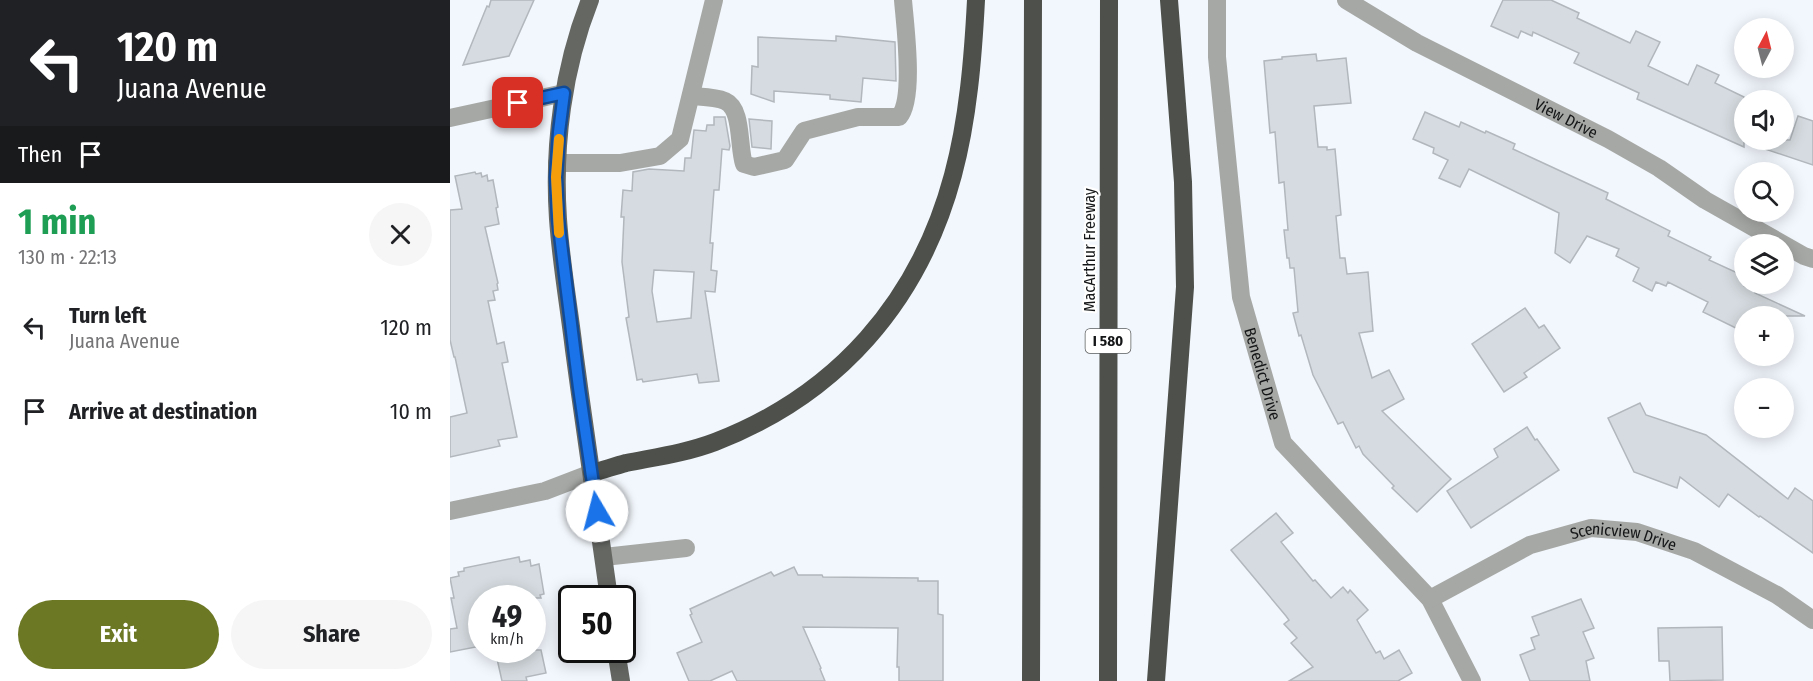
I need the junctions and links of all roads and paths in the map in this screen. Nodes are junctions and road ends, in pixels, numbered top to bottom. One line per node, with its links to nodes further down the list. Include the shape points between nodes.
1 (590, 0): 10 (main road)
2 (714, 0): 11 (street)
3 (903, 0): 11 (street, via 908,74 904,111 898,117 858,117 804,131 785,160 754,167 744,164 740,153 738,118 733,107 724,101)
4 (976, 0): 15 (highway, via 967,99 953,175 927,249 887,315 828,377 794,402 753,424 714,442)
5 (1033, 0): 24 (highway)
6 (1109, 0): 25 (highway, MacArthur Freeway / I 580)
7 (1169, 0): 26 (highway, via 1183,182 1185,287)
8 (1217, 0): 20 (street, Benedict Drive, via 1217,57 1240,297 1283,443)
9 (1346, 0): 14 (street, View Drive, via 1417,43 1608,139 1705,200)
10 (564, 93): 12 (street); 13 (main road)
11 (691, 96): 13 (street, via 680,139 660,156 620,163)
12 (450, 118)
13 (557, 163): 15 (main road, via 562,261)
14 (1813, 259)
15 (592, 473): 16 (street, via 544,491); 18 (main road)
16 (450, 512)
17 (686, 548): 18 (street)
18 (604, 557): 19 (main road)
19 (607, 585)
20 (1430, 599): 21 (street, Scenicview Drive, via 1530,545 1590,528 1637,532 1694,551 1777,594); 27 (street, Benedict Drive)
21 (1813, 620)
22 (618, 663): 23 (main road)
23 (621, 681)
24 (1030, 681)
25 (1108, 681)
26 (1156, 681)
27 (1472, 681)

